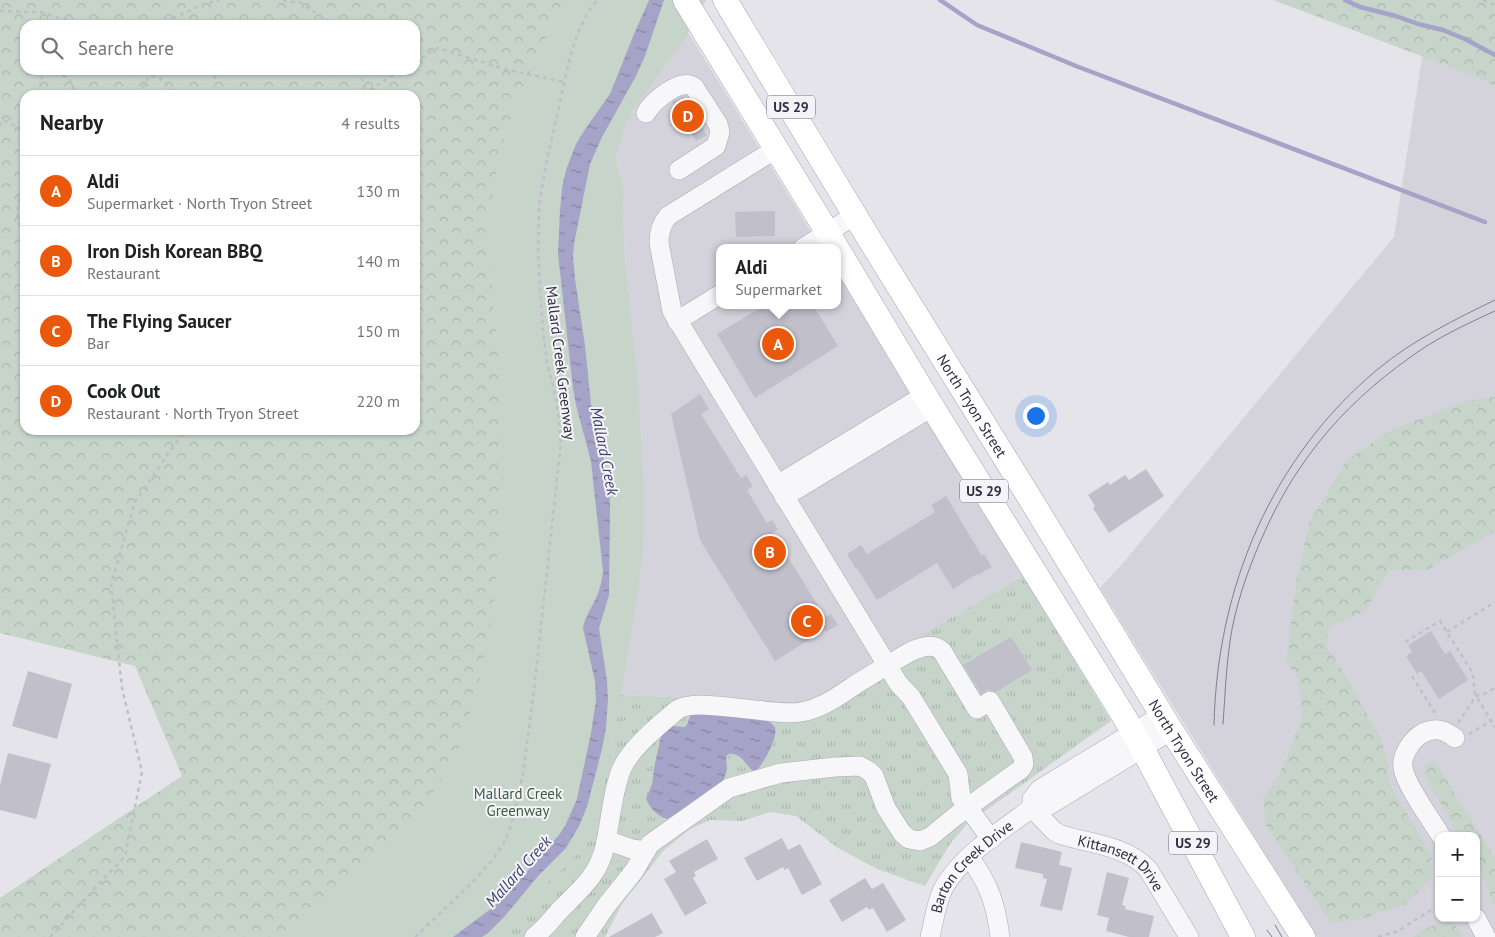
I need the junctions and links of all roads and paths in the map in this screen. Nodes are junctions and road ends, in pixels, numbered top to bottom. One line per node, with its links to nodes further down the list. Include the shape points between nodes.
1 (220, 0): 10 (path)
2 (284, 0): 11 (path, via 300,3)
3 (597, 0): 18 (path, Mallard Creek Greenway, via 577,35)
4 (725, 0): 32 (main road, North Tryon Street / US 29)
5 (1483, 0): 6 (path)
6 (1495, 6)
7 (690, 9): 29 (main road, US 29)
8 (0, 11): 9 (path, via 40,12)
9 (66, 20)
10 (169, 20)
11 (326, 20)
12 (420, 59): 18 (path, via 438,48 504,69)
13 (50, 75): 19 (path, via 42,76)
14 (60, 75): 20 (path, via 69,78)
15 (215, 75): 23 (path)
16 (360, 75): 24 (path)
17 (394, 75): 25 (path)
18 (564, 82): 66 (path, Mallard Creek Greenway, via 541,186 538,223 543,332 557,403 561,451 523,774 511,826 500,851 472,883)
19 (39, 90)
20 (74, 90)
21 (142, 90): 22 (path, via 149,76 159,77)
22 (171, 90)
23 (215, 90)
24 (364, 90)
25 (370, 90)
26 (646, 113): 30 (street, via 670,91 685,84 692,85 716,120 720,132 716,146)
27 (0, 126): 28 (path, via 3,120 19,128)
28 (20, 134)
29 (776, 149): 34 (main road, US 29); 39 (street, via 664,221 659,243 669,303)
30 (679, 170)
31 (20, 194): 33 (path, via 17,207)
32 (855, 215): 34 (street); 52 (main road, North Tryon Street / US 29)
33 (20, 228)
34 (828, 233): 35 (street); 36 (main road, US 29)
35 (810, 244)
36 (835, 244)
37 (841, 255): 40 (main road, US 29)
38 (716, 297): 39 (street)
39 (677, 321): 42 (street)
40 (928, 401): 42 (street); 55 (main road, US 29)
41 (182, 435): 65 (path, via 134,504 111,585 122,688 142,772 125,856)
42 (781, 491): 46 (street)
43 (1495, 602): 44 (path)
44 (1447, 632): 45 (path, via 1440,621); 49 (path, via 1472,672)
45 (1405, 642)
46 (887, 665): 56 (street, via 911,697 958,774 960,794); 56 (street, via 914,650 938,647 976,709 990,701 1021,754 1024,760 1021,769); 60 (street, via 828,703 800,713 681,707 638,745 623,766)
47 (1412, 676): 50 (path)
48 (1495, 688): 49 (path)
49 (1476, 696): 51 (path); 54 (path)
50 (1438, 717)
51 (1491, 721): 53 (path); 54 (path)
52 (1167, 722): 55 (street, Barton Creek Drive); 73 (main road, North Tryon Street / US 29)
53 (1495, 727)
54 (1459, 733): 58 (street, via 1430,730 1419,735 1404,756 1403,767 1408,783)
55 (1138, 740): 57 (street, Barton Creek Drive, via 1040,789 1032,799); 72 (main road, US 29)
56 (967, 808): 59 (street); 61 (street, via 927,839 912,840 902,833 890,816 874,776 865,768 847,766 781,773 729,788 653,841)
57 (1032, 808): 59 (street, Barton Creek Drive); 71 (street, Kittansett Drive, via 1059,834 1120,851 1143,864)
58 (1439, 832)
59 (991, 839): 62 (street, Barton Creek Drive)
60 (606, 840): 61 (street); 67 (street, via 600,861 583,889)
61 (646, 851): 68 (street)
62 (969, 858): 69 (street, Barton Creek Drive, via 943,888); 70 (street, via 991,893)
63 (1435, 908): 74 (path, via 1398,931)
64 (1478, 922): 75 (street)
65 (50, 937)
66 (415, 937)
67 (534, 937)
68 (585, 937)
69 (930, 937)
70 (1000, 937)
71 (1189, 937)
72 (1243, 937)
73 (1303, 937)
74 (1378, 937)
75 (1486, 937)

